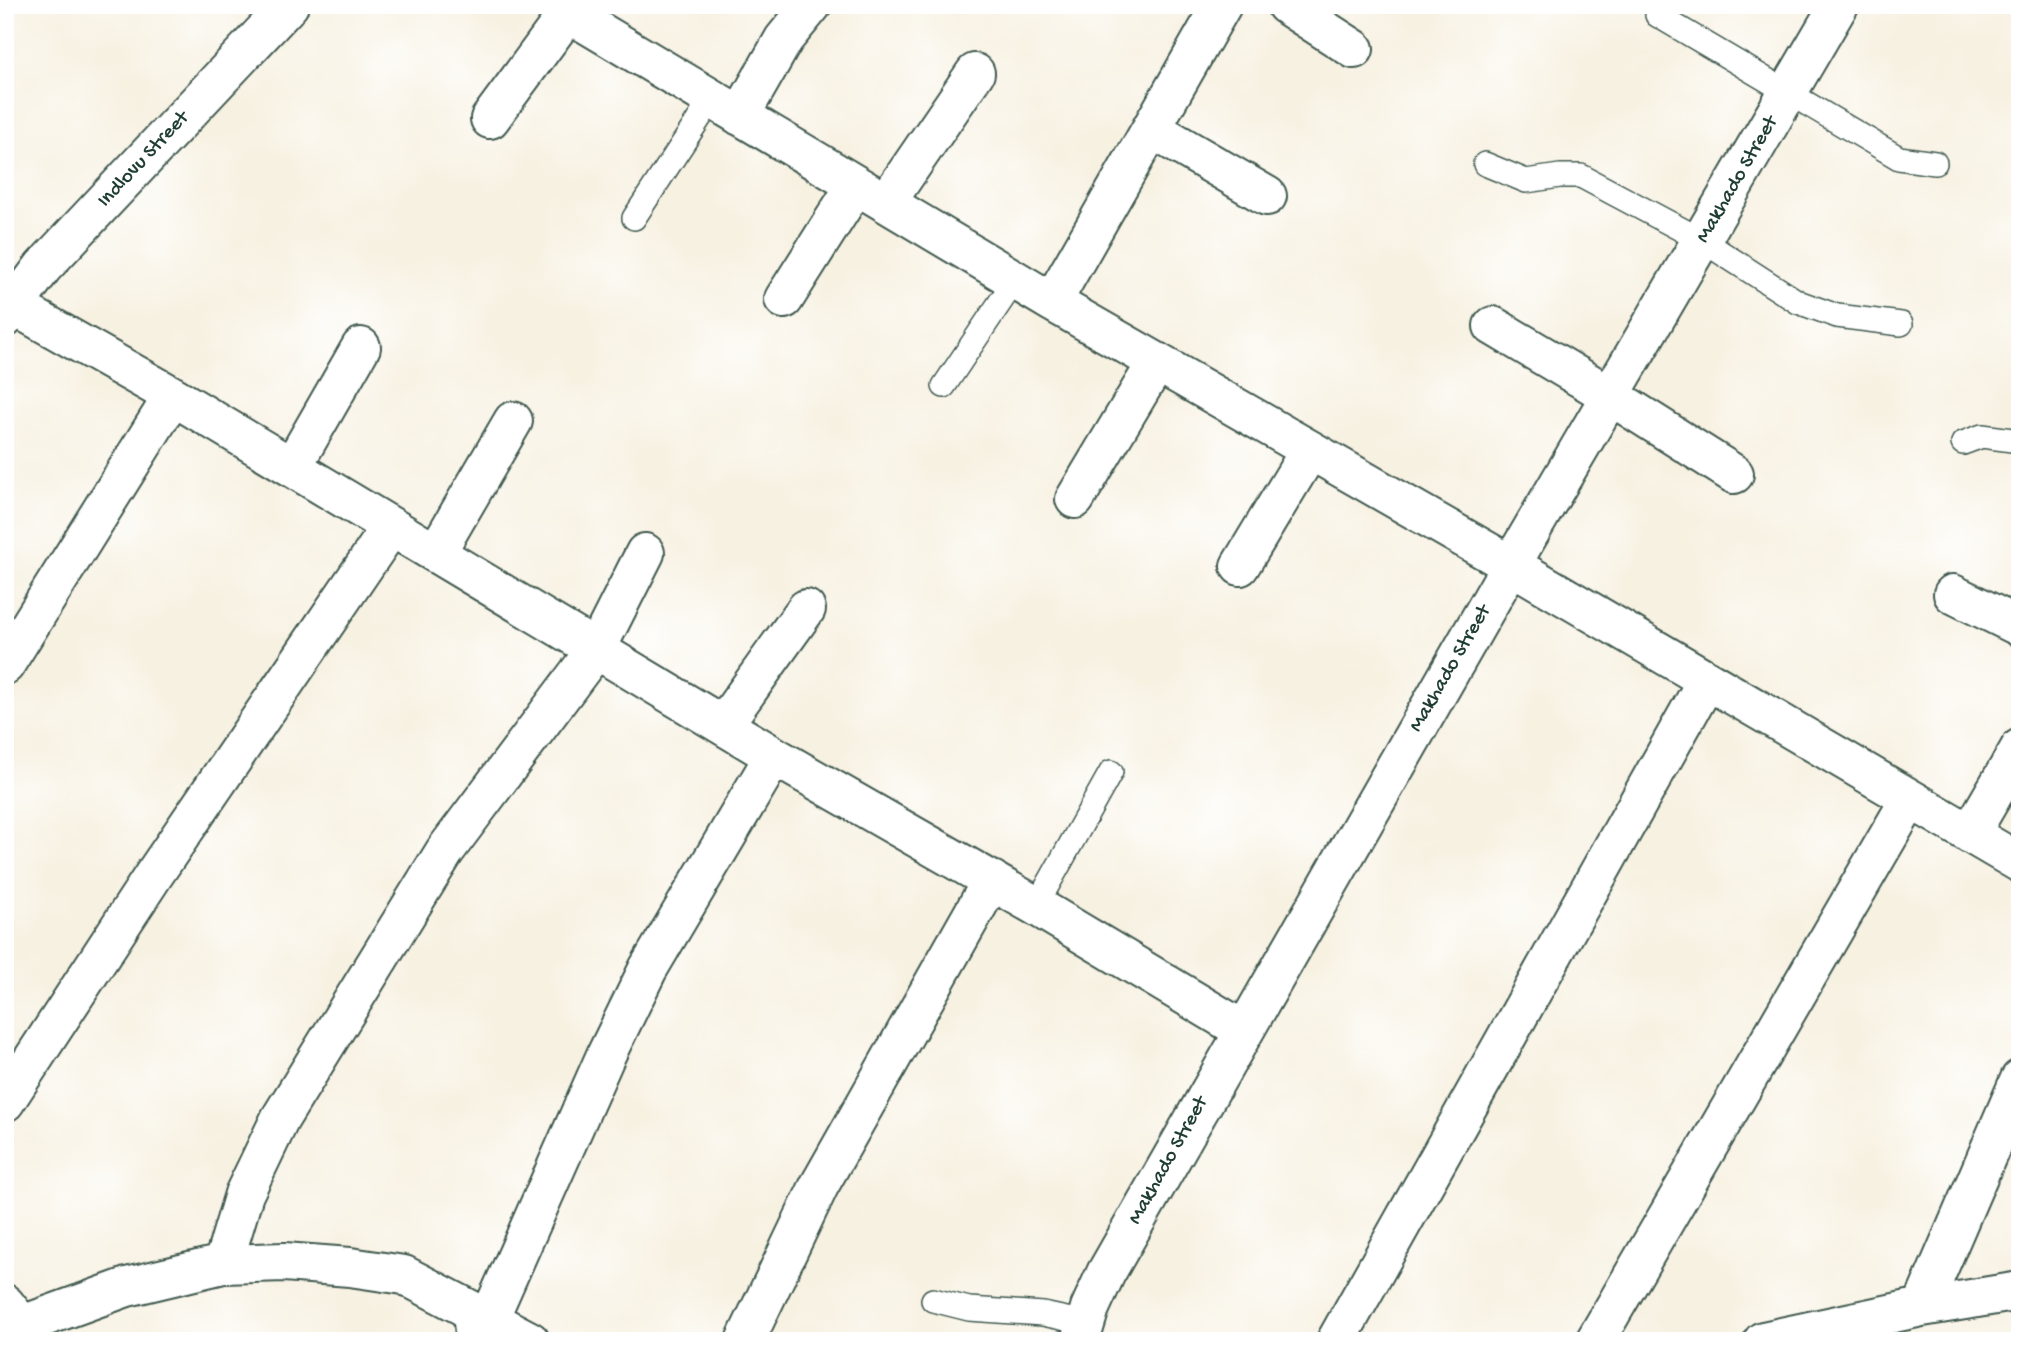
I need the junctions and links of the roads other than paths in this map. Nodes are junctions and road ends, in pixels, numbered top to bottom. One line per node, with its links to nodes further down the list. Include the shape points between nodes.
1 (289, 5): 23 (street, Indlovu Street, via 43,267)
2 (812, 5): 11 (street)
3 (1223, 5): 13 (street)
4 (1286, 5): 8 (street)
5 (1839, 5): 10 (street, Makhado Street)
6 (579, 13): 11 (street); 12 (street)
7 (1657, 15): 10 (lane)
8 (1354, 49)
9 (975, 73): 16 (street)
10 (1788, 93): 14 (lane, via 1899,158); 19 (street, Makhado Street)
11 (726, 108): 16 (street); 18 (lane)
12 (490, 119)
13 (1152, 129): 17 (street); 22 (street)
14 (1936, 163)
15 (1485, 164): 19 (lane, via 1526,181 1581,176)
16 (871, 194): 20 (street); 21 (street)
17 (1267, 196)
18 (634, 218)
19 (1703, 241): 24 (lane, via 1798,302 1837,316); 30 (street, Makhado Street)
20 (1015, 280): 22 (street); 28 (lane)
21 (784, 299)
22 (1052, 302): 27 (street)
23 (9, 312): 29 (street)
24 (1901, 324)
25 (1493, 326): 30 (street)
26 (361, 347): 35 (street)
27 (1157, 362): 34 (street); 37 (street)
28 (944, 386)
29 (173, 396): 35 (street); 47 (street)
30 (1611, 396): 36 (street); 41 (street, Makhado Street)
31 (513, 421): 39 (street)
32 (2020, 441): 33 (lane, via 1982,436)
33 (1962, 443)
34 (1310, 450): 41 (street); 42 (street)
35 (292, 467): 38 (street)
36 (1734, 474)
37 (1075, 499)
38 (391, 527): 39 (street); 60 (street)
39 (436, 553): 46 (street)
40 (645, 553): 46 (street)
41 (1511, 565): 48 (street); 58 (street, Makhado Street)
42 (1240, 566)
43 (1953, 594): 45 (street)
44 (806, 609): 49 (street)
45 (2020, 627)
46 (597, 648): 49 (street); 61 (street, via 446,851 280,1119 244,1194)
47 (5, 665)
48 (1707, 680): 53 (street); 70 (street)
49 (723, 725): 51 (street)
50 (2020, 748): 54 (street)
51 (774, 756): 56 (street); 65 (street, via 648,969)
52 (1111, 772): 57 (lane)
53 (1910, 799): 54 (street); 71 (street)
54 (1970, 834): 55 (street)
55 (2020, 863)
56 (992, 880): 57 (street); 69 (street, via 819,1186)
57 (1036, 906): 58 (street)
58 (1243, 1030): 67 (street, Makhado Street, via 1106,1273)
59 (2020, 1079): 64 (street)
60 (5, 1102)
61 (223, 1264): 65 (street, via 284,1262 404,1275); 66 (street, via 127,1286)
62 (2020, 1291): 64 (street)
63 (933, 1300): 67 (lane, via 969,1310 1043,1314)
64 (1922, 1307): 72 (street)
65 (473, 1322): 68 (street)
66 (16, 1324)
67 (1083, 1332)
68 (530, 1341)
69 (745, 1341)
70 (1336, 1341)
71 (1595, 1341)
72 (1763, 1341)

